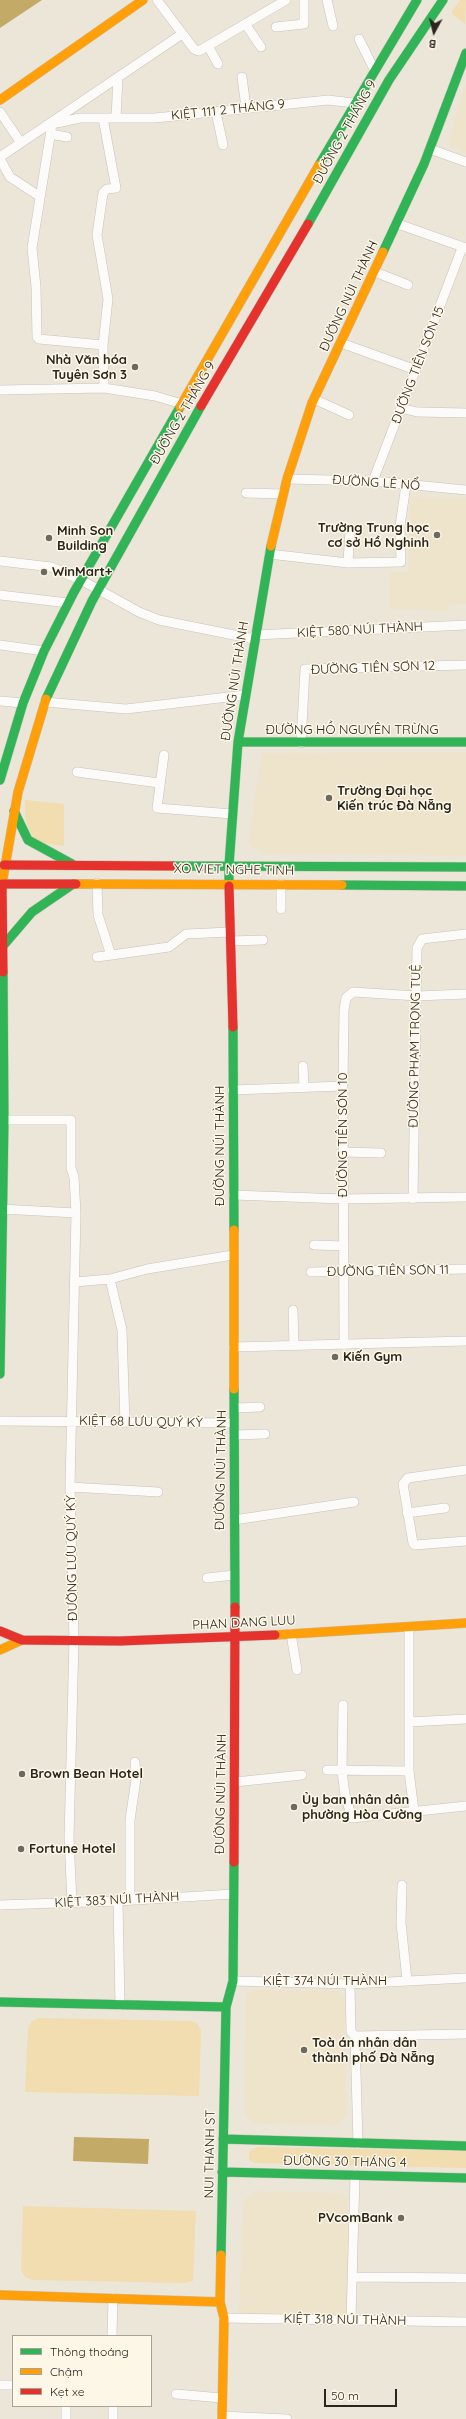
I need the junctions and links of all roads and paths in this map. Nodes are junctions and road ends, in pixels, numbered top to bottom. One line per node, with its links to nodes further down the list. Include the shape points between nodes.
1 (143, 0): 20 (main road)
2 (157, 0): 11 (street)
3 (286, 0): 8 (street)
4 (304, 0): 10 (street, via 304,24)
5 (327, 0): 9 (street)
6 (417, 0): 17 (main road, ĐƯỜNG 2 THÁNG 9)
7 (444, 0): 60 (main road, ĐƯỜNG 2 THÁNG 9, via 389,80)
8 (246, 25): 13 (street); 14 (street)
9 (333, 26)
10 (276, 27)
11 (182, 34): 13 (street, via 196,50); 18 (street)
12 (359, 39): 17 (street)
13 (208, 46): 16 (street)
14 (260, 48)
15 (466, 53): 31 (main road, ĐƯỜNG NÚI THÀNH)
16 (218, 64)
17 (374, 69): 21 (main road, ĐƯỜNG 2 THÁNG 9)
18 (118, 77): 26 (street); 27 (street)
19 (242, 77): 22 (street)
20 (0, 100)
21 (354, 103): 22 (street, KIỆT 111 2 THÁNG 9, via 328,100); 45 (main road, ĐƯỜNG 2 THÁNG 9)
22 (246, 108): 24 (street, KIỆT 111 2 THÁNG 9)
23 (0, 112): 29 (street)
24 (216, 112): 26 (street, KIỆT 111 2 THÁNG 9, via 155,118); 30 (street)
25 (103, 118): 26 (street, KIỆT 111 2 THÁNG 9); 27 (street, KIỆT 111 2 THÁNG 9, via 70,118); 40 (street, via 116,188 107,189 103,193 97,235 108,299)
26 (116, 118)
27 (49, 128): 28 (street); 29 (street); 34 (street)
28 (67, 137)
29 (21, 143): 32 (street)
30 (224, 145)
31 (430, 149): 33 (street); 35 (main road, ĐƯỜNG NÚI THÀNH)
32 (0, 158): 34 (street, via 10,177)
33 (466, 162)
34 (39, 196): 40 (street, via 32,248 37,337)
35 (398, 224): 36 (street); 37 (main road, ĐƯỜNG NÚI THÀNH)
36 (464, 248): 41 (street, ĐƯỜNG TIÊN SƠN 15)
37 (375, 272): 38 (street); 39 (main road, ĐƯỜNG NÚI THÀNH)
38 (408, 285)
39 (341, 343): 41 (street); 44 (main road, ĐƯỜNG NÚI THÀNH)
40 (103, 345): 42 (street)
41 (416, 370): 46 (street, ĐƯỜNG TIÊN SƠN 15)
42 (104, 388): 43 (street); 45 (street, via 155,396)
43 (0, 390)
44 (314, 399): 48 (street); 49 (main road, ĐƯỜNG NÚI THÀNH)
45 (182, 404): 59 (main road, ĐƯỜNG 2 THÁNG 9)
46 (401, 408): 47 (street, via 417,412); 50 (street, ĐƯỜNG TIÊN SƠN 15)
47 (466, 413)
48 (349, 414)
49 (287, 479): 50 (street, ĐƯỜNG LÊ NỔ); 54 (main road, ĐƯỜNG NÚI THÀNH)
50 (373, 482): 51 (street, ĐƯỜNG LÊ NỔ)
51 (406, 485): 52 (street, ĐƯỜNG LÊ NỔ); 58 (street, via 400,526 401,562)
52 (466, 490)
53 (246, 493): 54 (street)
54 (283, 494): 56 (main road, ĐƯỜNG NÚI THÀNH)
55 (350, 529): 58 (street)
56 (269, 554): 58 (street); 64 (main road, ĐƯỜNG NÚI THÀNH)
57 (0, 561): 59 (street, KIỆT 580 NÚI THÀNH, via 51,567)
58 (348, 563)
59 (81, 580): 60 (street, KIỆT 580 NÚI THÀNH); 62 (main road, ĐƯỜNG 2 THÁNG 9)
60 (98, 589): 64 (street, KIỆT 580 NÚI THÀNH, via 147,616); 70 (main road, ĐƯỜNG 2 THÁNG 9)
61 (0, 595): 62 (street)
62 (68, 603): 66 (main road, ĐƯỜNG 2 THÁNG 9)
63 (466, 625): 64 (street, KIỆT 580 NÚI THÀNH)
64 (255, 637): 68 (main road, ĐƯỜNG NÚI THÀNH)
65 (0, 645): 66 (street)
66 (44, 651): 71 (main road, ĐƯỜNG 2 THÁNG 9)
67 (466, 665): 74 (street, ĐƯỜNG TIÊN SƠN 12, via 304,669)
68 (245, 695): 70 (street, via 126,709); 72 (main road, ĐƯỜNG NÚI THÀNH)
69 (0, 701): 71 (street)
70 (45, 702): 79 (main road, ĐƯỜNG 2 THÁNG 9)
71 (22, 703): 77 (main road, ĐƯỜNG 2 THÁNG 9)
72 (238, 742): 74 (main road, ĐƯỜNG HỒ NGUYÊN TRỪNG); 80 (main road, ĐƯỜNG NÚI THÀNH)
73 (466, 742): 74 (main road, ĐƯỜNG HỒ NGUYÊN TRỪNG)
74 (301, 743)
75 (164, 755): 78 (street)
76 (77, 772): 78 (street)
77 (0, 780)
78 (159, 783): 80 (street, via 157,808)
79 (14, 811): 81 (main road, via 28,840); 82 (main road, ĐƯỜNG 2 THÁNG 9)
80 (232, 814): 83 (main road, ĐƯỜNG NÚI THÀNH)
81 (73, 864): 82 (main road, XO VIET NGHE TINH); 83 (main road, XO VIET NGHE TINH)
82 (2, 865): 87 (main road, ĐƯỜNG 2 THÁNG 9)
83 (229, 865): 84 (main road, XO VIET NGHE TINH); 86 (main road, ĐƯỜNG NÚI THÀNH)
84 (466, 868)
85 (97, 883): 86 (main road, XO VIET NGHE TINH); 88 (main road, XO VIET NGHE TINH); 96 (street, via 98,915)
86 (229, 883): 89 (main road, XO VIET NGHE TINH); 93 (main road, ĐƯỜNG NÚI THÀNH)
87 (1, 884): 88 (main road, XO VIET NGHE TINH); 95 (main road)
88 (73, 884): 95 (main road, via 32,912)
89 (281, 884): 90 (main road, XO VIET NGHE TINH); 91 (street)
90 (466, 886)
91 (281, 909)
92 (466, 934): 99 (street, ĐƯỜNG PHẠM TRỌNG TUỆ, via 422,939 416,948)
93 (230, 936): 94 (street); 96 (street, via 186,934 169,948); 103 (main road, ĐƯỜNG NÚI THÀNH)
94 (263, 940)
95 (2, 947): 104 (main road)
96 (111, 955): 97 (street)
97 (97, 957)
98 (466, 994): 99 (street, ĐƯỜNG TIÊN SƠN 10)
99 (417, 996): 101 (street, ĐƯỜNG TIÊN SƠN 10, via 353,992 346,998); 110 (street, ĐƯỜNG PHẠM TRỌNG TUỆ)
100 (303, 1066): 102 (street)
101 (343, 1086): 102 (street); 105 (street, ĐƯỜNG TIÊN SƠN 10)
102 (304, 1087): 103 (street)
103 (232, 1090): 107 (main road, ĐƯỜNG NÚI THÀNH)
104 (4, 1120): 111 (main road); 112 (street, ĐƯỜNG LƯU QUÝ KỲ, via 71,1120 71,1168)
105 (343, 1152): 106 (street); 109 (street, ĐƯỜNG TIÊN SƠN 10)
106 (381, 1153)
107 (233, 1195): 109 (street); 115 (main road, ĐƯỜNG NÚI THÀNH)
108 (466, 1197): 110 (street)
109 (343, 1199): 110 (street); 114 (street, ĐƯỜNG TIÊN SƠN 10)
110 (413, 1199)
111 (2, 1209): 112 (street); 126 (main road)
112 (76, 1213): 120 (street, ĐƯỜNG LƯU QUÝ KỲ)
113 (314, 1245): 114 (street)
114 (344, 1246): 118 (street, ĐƯỜNG TIÊN SƠN 10)
115 (233, 1255): 119 (street, via 147,1269); 125 (main road, ĐƯỜNG NÚI THÀNH)
116 (466, 1269): 118 (street, ĐƯỜNG TIÊN SƠN 11)
117 (311, 1272): 118 (street, ĐƯỜNG TIÊN SƠN 11)
118 (344, 1272): 124 (street, ĐƯỜNG TIÊN SƠN 10)
119 (110, 1279): 120 (street); 131 (street, via 122,1330)
120 (75, 1282): 130 (street, ĐƯỜNG LƯU QUÝ KỲ)
121 (293, 1310): 123 (street)
122 (466, 1341): 124 (street)
123 (294, 1345): 124 (street); 125 (street)
124 (344, 1345)
125 (234, 1347): 127 (main road, ĐƯỜNG NÚI THÀNH)
126 (0, 1374)
127 (235, 1408): 128 (street); 132 (main road, ĐƯỜNG NÚI THÀNH)
128 (260, 1408)
129 (0, 1422): 130 (street, KIỆT 68 LƯU QUÝ KỲ)
130 (72, 1422): 131 (street, KIỆT 68 LƯU QUÝ KỲ); 136 (street, ĐƯỜNG LƯU QUÝ KỲ)
131 (125, 1423): 132 (street, KIỆT 68 LƯU QUÝ KỲ)
132 (234, 1423): 134 (main road, ĐƯỜNG NÚI THÀNH)
133 (265, 1434): 134 (street)
134 (234, 1435): 141 (main road, ĐƯỜNG NÚI THÀNH)
135 (466, 1470): 140 (street, via 404,1480)
136 (70, 1487): 137 (street); 152 (street, ĐƯỜNG LƯU QUÝ KỲ)
137 (158, 1492)
138 (354, 1502): 141 (street)
139 (445, 1508): 140 (street)
140 (408, 1513): 142 (street, via 415,1545)
141 (234, 1520): 143 (main road, ĐƯỜNG NÚI THÀNH)
142 (466, 1541)
143 (234, 1575): 144 (street); 150 (main road, ĐƯỜNG NÚI THÀNH)
144 (207, 1578)
145 (466, 1623): 146 (main road, PHAN DANG LUU); 147 (street)
146 (409, 1628): 149 (main road, PHAN DANG LUU); 157 (street)
147 (466, 1629)
148 (0, 1632): 151 (main road)
149 (291, 1634): 150 (main road, PHAN DANG LUU); 154 (street)
150 (235, 1638): 152 (main road, PHAN DANG LUU); 163 (main road, ĐƯỜNG NÚI THÀNH)
151 (22, 1640): 152 (main road, PHAN DANG LUU); 153 (main road)
152 (74, 1640): 170 (street, ĐƯỜNG LƯU QUÝ KỲ, via 69,1838)
153 (0, 1650)
154 (297, 1670)
155 (343, 1704): 161 (street)
156 (466, 1720): 157 (street)
157 (409, 1722): 160 (street)
158 (135, 1762): 168 (street, via 136,1779 130,1820)
159 (327, 1770): 161 (street)
160 (409, 1770): 161 (street); 165 (street)
161 (342, 1771): 165 (street, via 345,1795 352,1818)
162 (302, 1775): 163 (street)
163 (235, 1782): 167 (main road, ĐƯỜNG NÚI THÀNH)
164 (466, 1806): 165 (street)
165 (414, 1811)
166 (402, 1885): 173 (street, via 401,1923)
167 (233, 1894): 168 (street, KIỆT 383 NÚI THÀNH); 174 (main road, ĐƯỜNG NÚI THÀNH)
168 (130, 1900): 169 (street, KIỆT 383 NÚI THÀNH)
169 (118, 1901): 170 (street, KIỆT 383 NÚI THÀNH); 177 (street)
170 (72, 1903): 171 (street, KIỆT 383 NÚI THÀNH)
171 (0, 1904)
172 (466, 1978): 173 (street, KIỆT 374 NÚI THÀNH)
173 (407, 1980): 175 (street, KIỆT 374 NÚI THÀNH)
174 (233, 1981): 175 (street, KIỆT 374 NÚI THÀNH); 178 (main road, ĐƯỜNG NÚI THÀNH)
175 (350, 1984): 180 (street, via 351,2032)
176 (0, 2002): 177 (main road)
177 (120, 2005): 178 (main road)
178 (226, 2007): 181 (main road, NUI THANH ST)
179 (466, 2034): 180 (street)
180 (356, 2036): 182 (street)
181 (223, 2138): 182 (main road, ĐƯỜNG 30 THÁNG 4); 184 (main road, NUI THANH ST)
182 (358, 2143): 183 (main road, ĐƯỜNG 30 THÁNG 4)
183 (466, 2146)
184 (222, 2172): 185 (main road, ĐƯỜNG 30 THÁNG 4); 191 (main road, NUI THANH ST)
185 (355, 2175): 186 (main road, ĐƯỜNG 30 THÁNG 4); 187 (street)
186 (466, 2178)
187 (354, 2277): 188 (street); 193 (street)
188 (466, 2278)
189 (0, 2295): 190 (main road)
190 (113, 2298): 191 (main road); 195 (street)
191 (220, 2302): 192 (main road)
192 (224, 2318): 193 (street, KIỆT 318 NÚI THÀNH); 199 (main road)
193 (351, 2319): 194 (street, KIỆT 318 NÚI THÀNH)
194 (466, 2322)
195 (112, 2335)
196 (0, 2385): 197 (street)
197 (12, 2385)
198 (176, 2394): 199 (street)
199 (222, 2398): 202 (main road)
200 (66, 2407): 203 (street)
201 (113, 2407): 204 (street)
202 (222, 2417): 205 (street)
203 (66, 2419)
204 (113, 2419)
205 (287, 2419)

